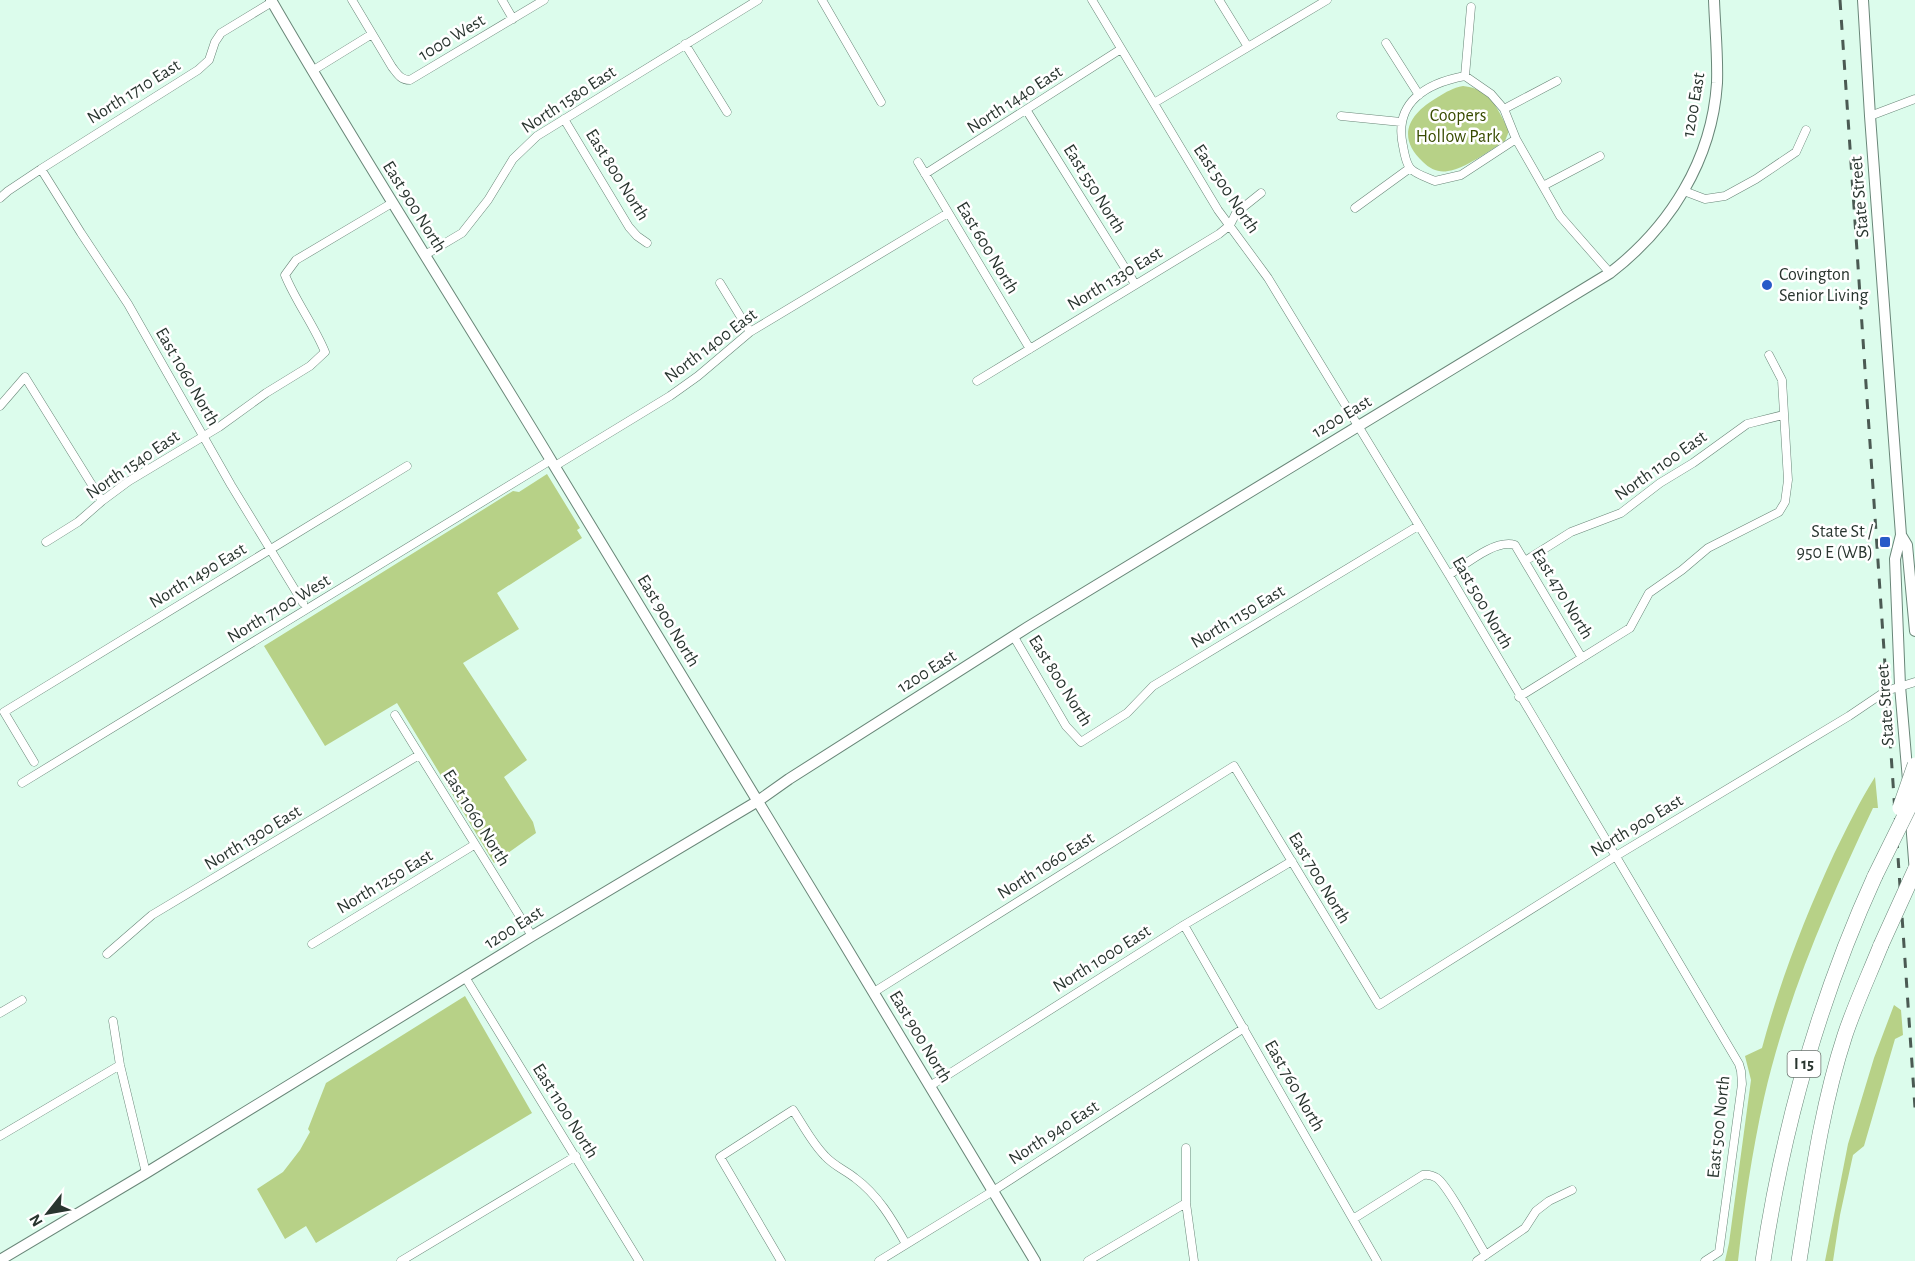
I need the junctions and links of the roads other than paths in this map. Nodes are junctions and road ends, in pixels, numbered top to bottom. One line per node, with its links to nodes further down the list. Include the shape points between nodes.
1 (352, 0): 14 (street)
2 (502, 0): 13 (street)
3 (544, 0): 13 (street, 1000 West)
4 (758, 0): 16 (street, North 1580 East)
5 (822, 0): 24 (street)
6 (1092, 0): 18 (street, East 500 North)
7 (1219, 0): 17 (street)
8 (1326, 0): 17 (street)
9 (1714, 0): 41 (main road, 1200 East, via 1715,103 1701,156)
10 (1863, 0): 30 (main road, State Street)
11 (271, 1): 19 (main road, East 900 North); 38 (street, North 1710 East, via 221,33 209,60 198,70)
12 (1471, 7): 20 (street)
13 (513, 19): 14 (street, 1000 West, via 410,80 399,77)
14 (372, 34): 19 (street)
15 (1386, 43): 22 (street)
16 (685, 44): 28 (street); 31 (street, North 1580 East)
17 (1248, 47): 25 (street)
18 (1121, 49): 25 (street, East 500 North); 27 (street, North 1440 East)
19 (312, 71): 44 (main road, East 900 North)
20 (1465, 76): 22 (street, via 1444,80); 26 (street, via 1491,94)
21 (1557, 81): 26 (street)
22 (1419, 95): 32 (street, via 1407,106)
23 (1915, 99): 30 (street)
24 (881, 102)
25 (1154, 104): 47 (street, East 500 North)
26 (1504, 109): 34 (street)
27 (1027, 111): 39 (street, North 1440 East); 52 (street, East 550 North)
28 (727, 112)
29 (1341, 116): 32 (street)
30 (1870, 116): 65 (main road, State Street)
31 (564, 119): 48 (street, East 800 North, via 629,226); 49 (street, North 1580 East, via 537,136 513,159 489,200 462,232)
32 (1401, 122): 37 (street)
33 (1806, 130): 41 (street, via 1796,152 1725,196 1705,199)
34 (1516, 139): 37 (street, via 1461,175 1435,181); 40 (street)
35 (1600, 156): 40 (street)
36 (918, 162): 39 (street, East 600 North)
37 (1410, 168): 45 (street)
38 (41, 169): 43 (street, North 1710 East); 60 (street, East 1060 North, via 128,304)
39 (925, 174): 46 (street, East 600 North)
40 (1543, 186): 50 (street, via 1560,216)
41 (1684, 191): 50 (main road, 1200 East, via 1643,246)
42 (1261, 193): 47 (street, North 1330 East, via 1236,213)
43 (0, 198)
44 (393, 203): 49 (main road, East 900 North); 60 (street, North 1540 East, via 296,260 285,275 325,352)
45 (1355, 208)
46 (948, 213): 53 (street, North 1400 East); 54 (street, East 600 North)
47 (1230, 225): 52 (street, North 1330 East); 59 (street, East 500 North, via 1268,278)
48 (647, 243)
49 (425, 255): 61 (main road, East 900 North)
50 (1610, 273): 59 (main road, 1200 East)
51 (720, 283): 53 (street)
52 (1135, 284): 54 (street, North 1330 East)
53 (750, 332): 61 (street, North 1400 East, via 670,396)
54 (1030, 349): 56 (street, North 1330 East)
55 (1769, 355): 58 (street, via 1782,380)
56 (977, 381)
57 (0, 406): 63 (street, via 25,377)
58 (1784, 414): 68 (street, North 1100 East, via 1747,424 1621,513 1571,532); 73 (street, via 1788,480 1785,502 1779,512 1708,548 1649,593 1630,628)
59 (1358, 427): 64 (street, East 500 North); 72 (main road, 1200 East)
60 (204, 436): 63 (street, North 1540 East); 67 (street, East 1060 North)
61 (553, 463): 83 (street, North 7100 West); 85 (main road, East 900 North)
62 (407, 466): 67 (street, North 1490 East)
63 (102, 501): 66 (street, North 1540 East)
64 (1418, 526): 69 (street, East 500 North); 78 (street, North 1150 East, via 1153,686 1127,713)
65 (1907, 541): 71 (main road, State Street); 75 (main road, State Street, via 1895,559)
66 (46, 542)
67 (272, 549): 70 (street, East 1060 North); 80 (street, North 1490 East, via 4,712)
68 (1525, 561): 69 (street, East 470 North, via 1515,545 1496,545); 73 (street, East 470 North)
69 (1449, 575): 76 (street, East 500 North)
70 (303, 603)
71 (1915, 631)
72 (1014, 637): 78 (street, East 800 North, via 1066,726); 85 (main road, 1200 East)
73 (1582, 658): 76 (street)
74 (1915, 682): 75 (street, North 900 East)
75 (1900, 687): 88 (street, North 900 East, via 1886,690); 90 (main road, State Street)
76 (1519, 697): 88 (street, East 500 North)
77 (395, 716): 79 (street, East 1060 North)
78 (1081, 742)
79 (419, 755): 87 (street, East 1060 North); 94 (street, North 1300 East, via 152,915)
80 (34, 762)
81 (1915, 765): 86 (highway, bridge)
82 (1234, 766): 89 (street, East 700 North); 96 (street, North 1060 East)
83 (22, 783)
84 (1915, 795): 86 (highway, I 15, bridge)
85 (758, 801): 92 (main road, 1200 East); 96 (main road, East 900 North)
86 (1890, 843): 125 (highway, I 15, bridge, via 1832,978 1802,1072 1776,1180)
87 (474, 845): 92 (street, East 1060 North); 93 (street, North 1250 East)
88 (1616, 856): 98 (street, North 900 East); 124 (street, East 500 North, via 1742,1071 1719,1252)
89 (1292, 861): 91 (street, North 1000 East); 98 (street, East 700 North)
90 (1915, 871): 126 (highway, I 15, bridge, via 1845,1036 1812,1177)
91 (1184, 926): 101 (street, East 760 North); 103 (street, North 1000 East)
92 (532, 936): 95 (main road, 1200 East)
93 (312, 944)
94 (107, 954)
95 (465, 978): 106 (street, East 1100 North); 107 (main road, 1200 East)
96 (874, 992): 103 (main road, East 900 North)
97 (22, 999): 99 (street)
98 (1379, 1005)
99 (0, 1013)
100 (113, 1021): 102 (street)
101 (1244, 1028): 109 (street, North 940 East); 111 (street, East 760 North)
102 (120, 1065): 104 (street); 107 (street)
103 (930, 1086): 109 (main road, East 900 North)
104 (0, 1136)
105 (1186, 1148): 110 (street)
106 (576, 1156): 115 (street); 116 (street, East 1100 North)
107 (146, 1173): 114 (main road, 1200 East)
108 (1572, 1190): 113 (street, via 1549,1200 1525,1228)
109 (993, 1191): 112 (street, North 940 East); 119 (main road, East 900 North)
110 (1186, 1203): 120 (street); 121 (street)
111 (1353, 1219): 113 (street, via 1430,1174 1446,1190); 122 (street, East 760 North)
112 (906, 1244): 117 (street, via 871,1192 824,1156 793,1110 720,1157); 118 (street, North 940 East)
113 (1486, 1255): 123 (street)
114 (0, 1260)
115 (401, 1261)
116 (639, 1261)
117 (781, 1261)
118 (879, 1261)
119 (1035, 1261)
120 (1088, 1261)
121 (1194, 1261)
122 (1377, 1261)
123 (1477, 1261)
124 (1706, 1261)
125 (1763, 1261)
126 (1799, 1261)

